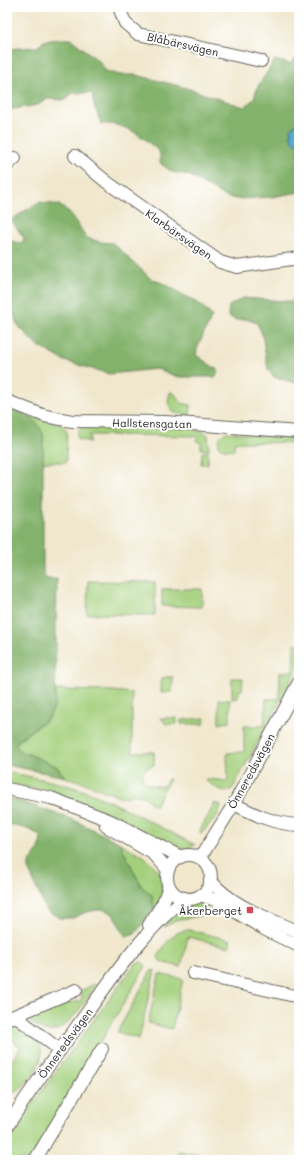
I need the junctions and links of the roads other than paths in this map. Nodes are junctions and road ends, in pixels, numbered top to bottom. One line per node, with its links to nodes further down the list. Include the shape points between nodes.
1 (119, 7): 2 (street, Blåbärsvägen, via 125,23 138,34)
2 (261, 61)
3 (75, 156): 4 (street, Klarbärsvägen, via 108,184 220,262 237,267)
4 (299, 258)
5 (7, 402): 6 (street, Hallstensgatan, via 45,416 72,421 165,422)
6 (299, 432)
7 (299, 682): 9 (street, Önneredsvägen)
8 (7, 789): 10 (street, via 51,798)
9 (234, 804): 11 (street, via 277,823); 13 (street, Önneredsvägen)
10 (90, 814): 12 (street, via 112,821); 14 (street, via 98,822 154,854)
11 (299, 825)
12 (181, 857): 13 (street, via 191,855); 14 (street, via 173,862)
13 (200, 858): 15 (street, via 207,866)
14 (168, 870): 16 (street)
15 (210, 880): 17 (street); 19 (street, via 242,906)
16 (169, 886): 18 (street, via 175,894); 21 (street, Önneredsvägen, via 163,903)
17 (201, 895): 18 (street); 20 (street, via 218,901 266,930)
18 (185, 898): 21 (street, Önneredsvägen, via 163,918)
19 (299, 932)
20 (299, 946)
21 (126, 962): 27 (street, Önneredsvägen)
22 (193, 973): 24 (street)
23 (76, 990): 25 (street)
24 (299, 997)
25 (11, 1018): 27 (street)
26 (102, 1049): 29 (street)
27 (60, 1050): 28 (street, Önneredsvägen)
28 (7, 1127)
29 (35, 1160)

